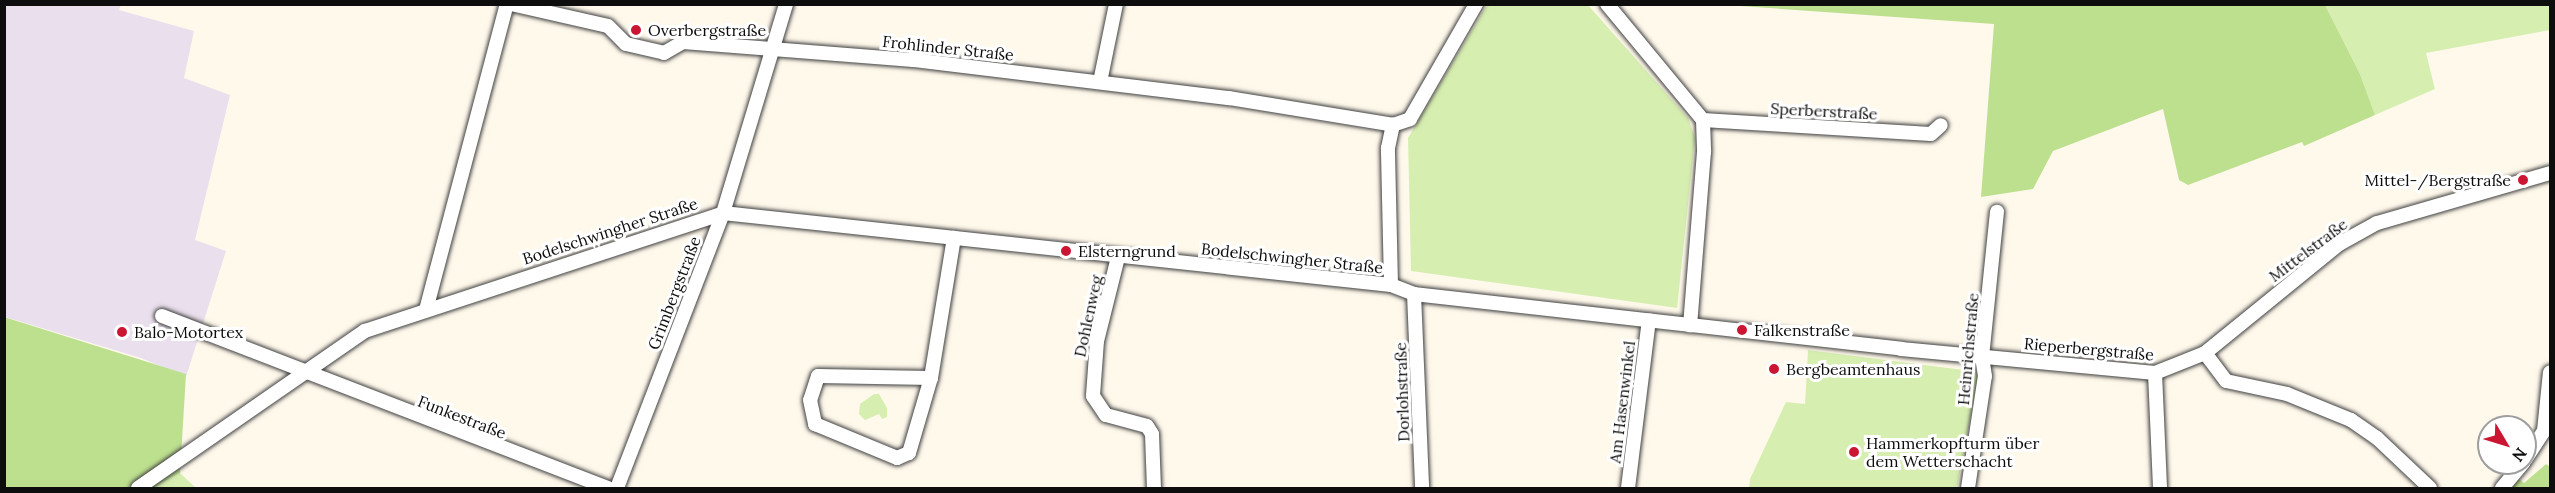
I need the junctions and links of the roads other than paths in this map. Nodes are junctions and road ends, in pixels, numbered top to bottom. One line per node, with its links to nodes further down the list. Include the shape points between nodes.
1 (509, 4): 6 (street, Frohlinder Straße, via 608,26 626,44 664,53 683,42); 18 (street)
2 (786, 4): 6 (street, Grimbergstraße)
3 (1116, 4): 7 (street)
4 (1476, 4): 9 (street, via 1410,119)
5 (1607, 4): 8 (street)
6 (772, 50): 7 (street, Frohlinder Straße, via 913,60); 13 (street, Grimbergstraße)
7 (1100, 82): 9 (street, Frohlinder Straße)
8 (1703, 120): 10 (street, Sperberstraße, via 1931,134); 21 (street, via 1704,152)
9 (1393, 125): 16 (street, via 1388,147)
10 (1941, 125)
11 (2550, 173): 22 (street, Mittelstraße, via 2377,223 2339,244)
12 (1997, 212): 23 (street, Heinrichstraße)
13 (723, 213): 14 (street, Bodelschwingher Straße); 18 (street, Bodelschwingher Straße); 32 (street, Grimbergstraße)
14 (954, 238): 15 (street, Bodelschwingher Straße); 27 (street)
15 (1118, 257): 16 (street, Bodelschwingher Straße); 33 (street, Dohlenweg, via 1097,341 1093,396 1106,415 1137,420 1147,426 1152,434)
16 (1391, 285): 17 (street, Bodelschwingher Straße)
17 (1414, 294): 20 (street, Bodelschwingher Straße); 34 (street, Dorlohstraße)
18 (426, 310): 25 (street, Bodelschwingher Straße, via 364,331)
19 (162, 316): 25 (street)
20 (1648, 320): 21 (street, Bodelschwingher Straße); 35 (street, Am Hasenwinkel)
21 (1690, 325): 23 (street, Bodelschwingher Straße)
22 (2205, 353): 26 (street, Rieperbergstraße); 38 (street, via 2226,381 2288,394 2351,420 2377,438)
23 (1982, 357): 26 (street, Rieperbergstraße); 36 (street, Heinrichstraße, via 1985,376)
24 (2550, 372): 28 (street, via 2544,431)
25 (305, 373): 30 (street, Bodelschwingher Straße); 31 (street, Funkestraße)
26 (2155, 373): 37 (street)
27 (931, 378): 27 (street, via 906,457 897,458 815,424 810,400 818,376)
28 (2537, 442)
29 (2513, 475): 39 (street)
30 (138, 489)
31 (608, 489)
32 (617, 489)
33 (1154, 489)
34 (1422, 489)
35 (1628, 489)
36 (1968, 489)
37 (2160, 489)
38 (2430, 489)
39 (2502, 489)

